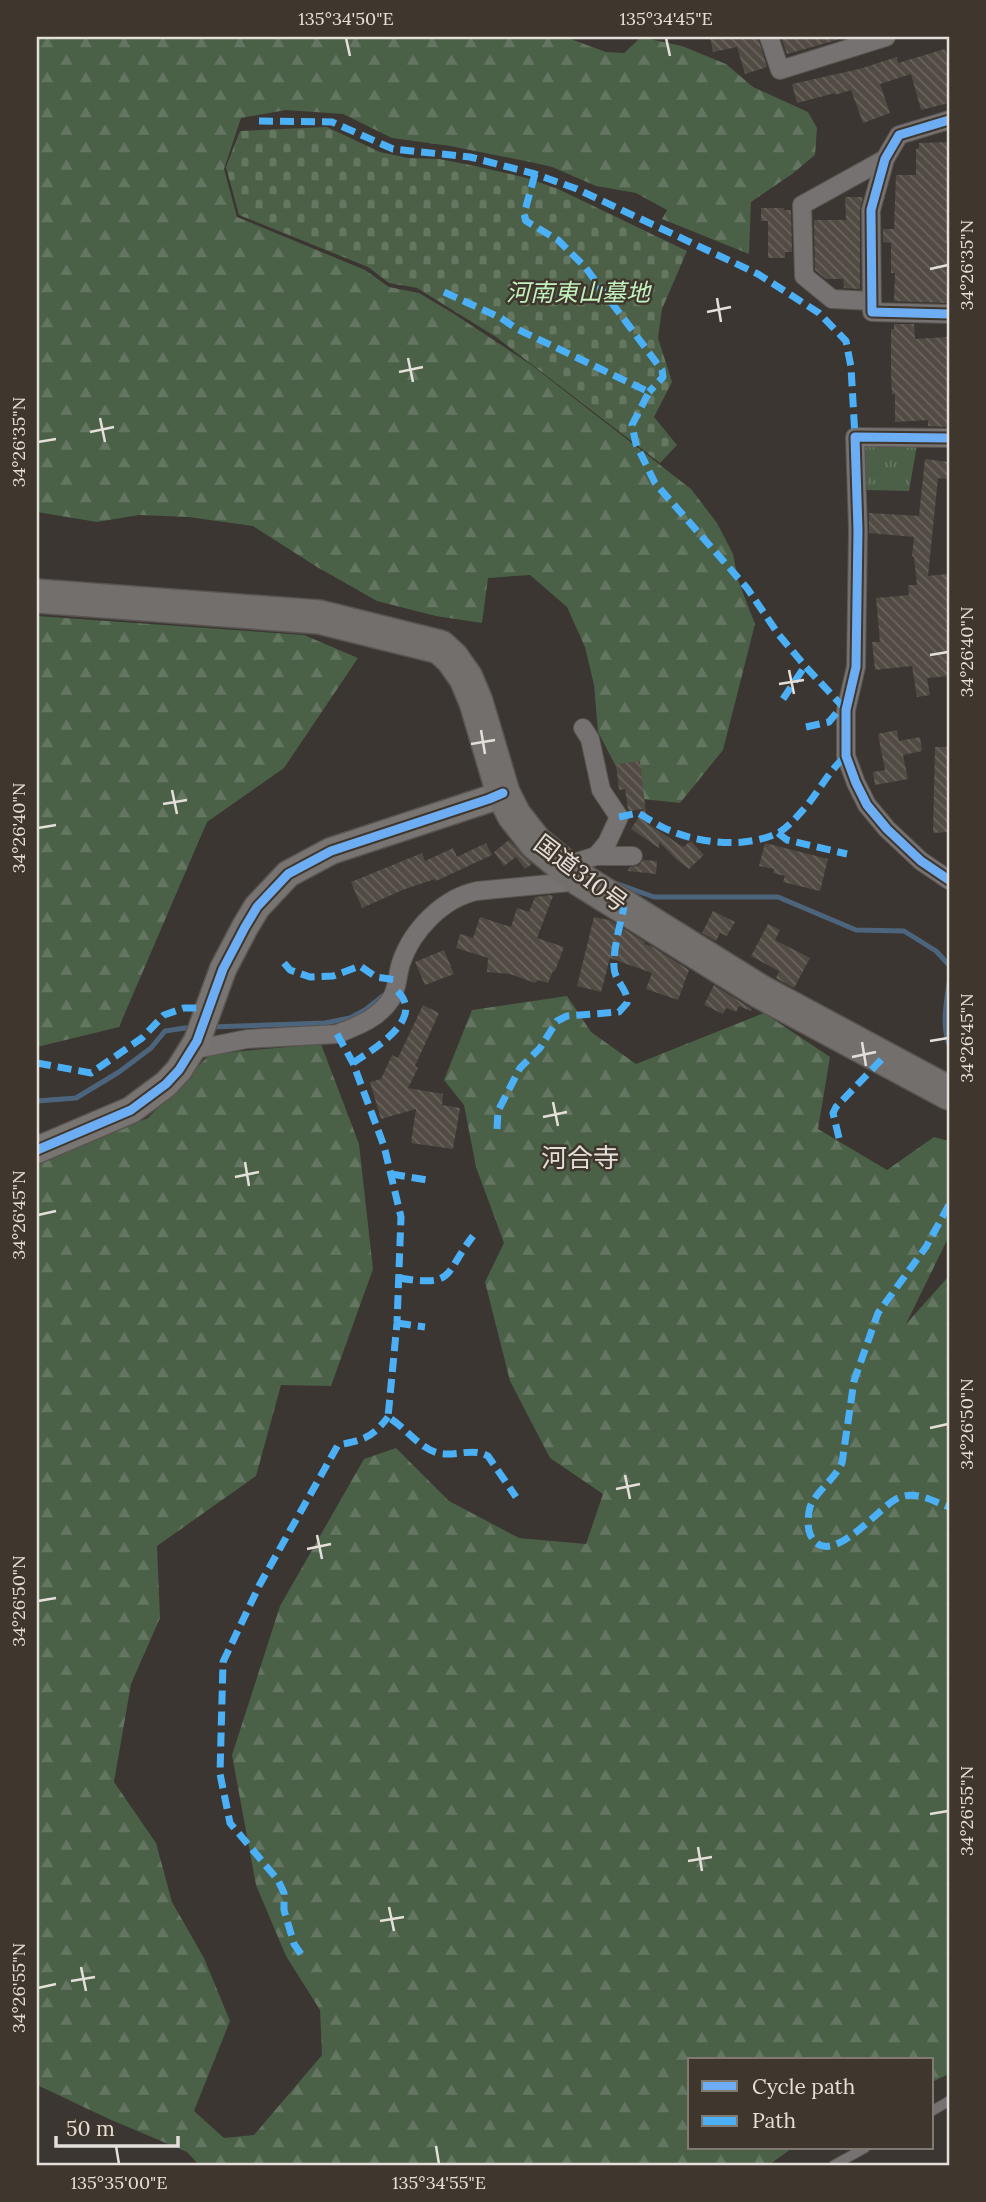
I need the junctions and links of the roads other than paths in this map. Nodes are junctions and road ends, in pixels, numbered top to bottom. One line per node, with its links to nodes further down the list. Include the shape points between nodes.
1 (769, 37): 2 (street, via 780,70)
2 (886, 37)
3 (949, 120): 4 (street, via 899,135)
4 (885, 159): 5 (street, via 871,210); 5 (street, via 802,205 804,276 832,299)
5 (872, 301): 6 (street, via 872,312)
6 (949, 314)
7 (949, 438): 13 (street, via 855,437 856,667 846,710 846,756 867,805 887,830)
8 (37, 596): 10 (highway, 国道310号, via 320,617 440,647 466,678)
9 (583, 728): 12 (street, via 590,739 601,790 619,817 607,843)
10 (503, 793): 12 (highway, 国道310号, via 536,842); 14 (street, via 331,851 288,874 245,927 223,969)
11 (633, 856): 12 (street)
12 (578, 870): 14 (street, via 462,894 442,907 408,946 396,990 372,1019 337,1034); 15 (highway, 国道310号, via 761,992)
13 (949, 880)
14 (195, 1045): 16 (street, via 166,1084 131,1110)
15 (949, 1093)
16 (37, 1150)
17 (861, 2150): 18 (lane)
18 (834, 2165)

